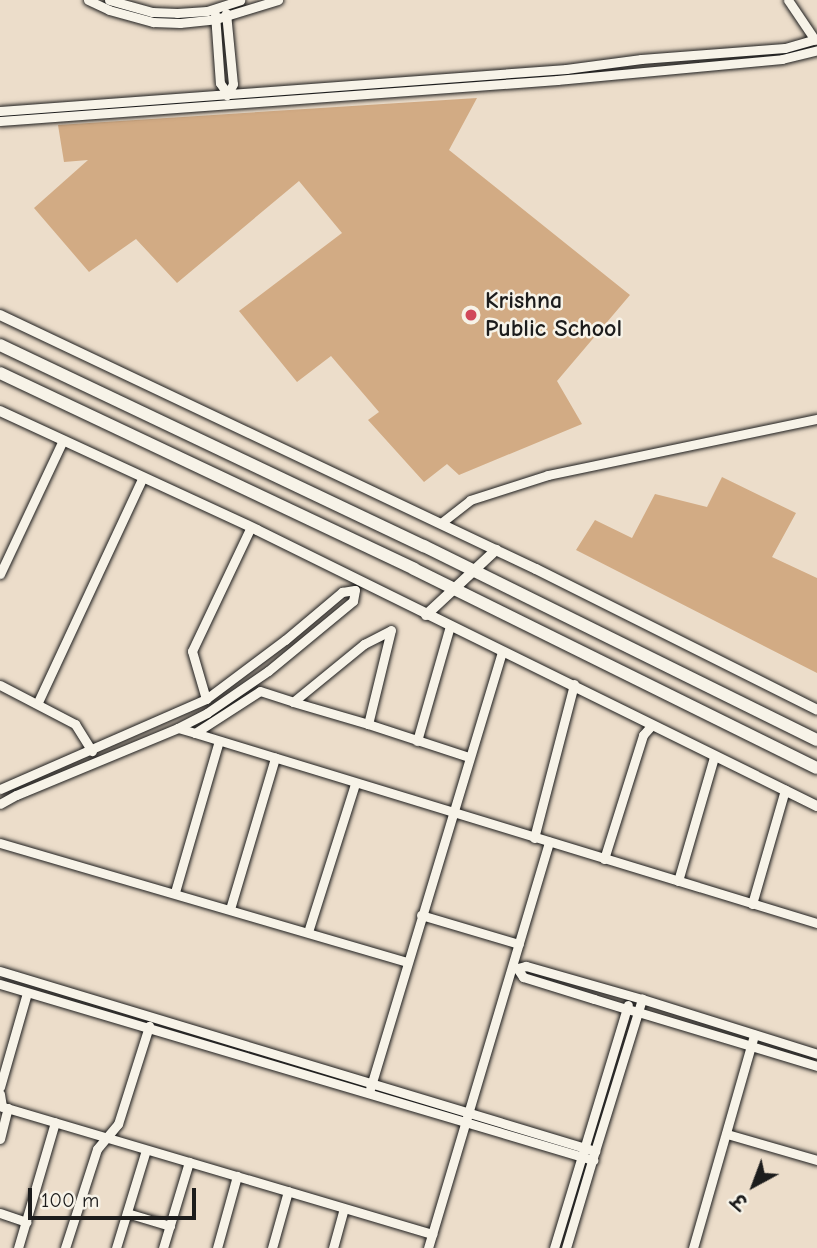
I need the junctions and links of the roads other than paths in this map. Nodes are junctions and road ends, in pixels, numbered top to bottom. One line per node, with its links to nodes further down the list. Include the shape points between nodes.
1 (88, 0): 9 (street, via 153,22)
2 (109, 0): 7 (street, via 152,12)
3 (240, 0): 6 (street)
4 (278, 0): 8 (street)
5 (788, 0): 10 (street)
6 (225, 5): 7 (street); 8 (street)
7 (215, 8): 9 (street)
8 (227, 16): 9 (street); 11 (street, via 233,84)
9 (216, 19): 11 (street, via 220,83)
10 (816, 43): 11 (street, via 566,69); 12 (street, via 766,61)
11 (227, 93): 12 (street); 13 (street)
12 (228, 104): 14 (street)
13 (0, 111)
14 (0, 121)
15 (0, 315): 22 (street)
16 (0, 345): 25 (main road)
17 (0, 373): 28 (main road)
18 (0, 411): 20 (street)
19 (817, 419): 22 (street, via 548,475 470,500)
20 (62, 440): 21 (street); 26 (street)
21 (143, 477): 23 (street); 35 (street)
22 (441, 523): 24 (street)
23 (251, 527): 27 (street); 34 (street, via 192,651)
24 (496, 550): 25 (street); 37 (street)
25 (473, 571): 28 (street); 42 (main road)
26 (0, 574)
27 (360, 586): 29 (street); 34 (street, via 342,592); 40 (street, via 353,601 268,671)
28 (453, 589): 29 (street); 49 (main road)
29 (426, 615): 30 (street)
30 (450, 626): 31 (street); 44 (street)
31 (502, 652): 32 (street); 46 (street)
32 (574, 684): 39 (street); 57 (street)
33 (0, 685): 35 (street)
34 (206, 699): 45 (street)
35 (38, 702): 45 (street, via 75,724)
36 (293, 702): 38 (street); 38 (street, via 364,643 391,630); 41 (street, via 260,691)
37 (817, 710)
38 (368, 724): 44 (street)
39 (652, 725): 47 (street); 60 (street, via 643,735)
40 (178, 728): 41 (street); 53 (street)
41 (195, 733): 43 (street)
42 (817, 740)
43 (219, 741): 48 (street); 62 (street)
44 (417, 741): 46 (street)
45 (92, 751): 51 (street)
46 (469, 757): 56 (street)
47 (714, 757): 52 (street); 61 (street)
48 (275, 758): 50 (street); 64 (street)
49 (817, 768)
50 (355, 784): 56 (street); 67 (street)
51 (1, 786): 53 (street)
52 (785, 790): 55 (street); 63 (street)
53 (9, 799): 54 (street)
54 (0, 804)
55 (817, 806)
56 (452, 813): 57 (street); 65 (street)
57 (534, 838): 58 (street)
58 (549, 842): 60 (street); 68 (street)
59 (0, 843): 62 (street)
60 (604, 859): 61 (street)
61 (678, 881): 63 (street)
62 (175, 892): 64 (street)
63 (752, 904): 66 (street)
64 (230, 909): 67 (street)
65 (421, 915): 68 (street); 69 (street)
66 (817, 923)
67 (308, 932): 69 (street)
68 (519, 944): 70 (street)
69 (407, 962): 84 (street)
70 (515, 967): 74 (street, via 526,966); 76 (street, via 523,976); 89 (street)
71 (0, 971): 78 (street)
72 (0, 984): 73 (street)
73 (27, 993): 79 (street); 85 (street)
74 (631, 995): 75 (street); 76 (street)
75 (642, 999): 77 (street); 80 (street)
76 (627, 1009): 77 (street); 96 (street)
77 (638, 1012): 81 (street); 97 (street)
78 (151, 1017): 79 (street); 84 (street)
79 (148, 1029): 87 (street); 93 (street, via 118,1124)
80 (754, 1035): 81 (street); 82 (street)
81 (751, 1046): 83 (street); 92 (street)
82 (817, 1054)
83 (817, 1066)
84 (372, 1083): 87 (street); 89 (street)
85 (0, 1087)
86 (0, 1094): 88 (street)
87 (368, 1094): 91 (street)
88 (4, 1107): 90 (street); 94 (street)
89 (468, 1112): 91 (street); 96 (street)
90 (55, 1122): 93 (street); 105 (street)
91 (465, 1124): 96 (street); 107 (street)
92 (727, 1133): 98 (street); 118 (street)
93 (106, 1138): 95 (street); 109 (street, via 97,1149)
94 (0, 1139)
95 (146, 1150): 99 (street); 104 (street)
96 (583, 1152): 97 (street); 116 (street)
97 (594, 1156): 117 (street)
98 (817, 1160)
99 (188, 1162): 100 (street); 106 (street)
100 (237, 1176): 101 (street); 112 (street)
101 (288, 1191): 102 (street); 113 (street)
102 (344, 1208): 107 (street); 114 (street)
103 (0, 1213): 105 (street)
104 (127, 1213): 106 (street); 110 (street)
105 (26, 1222): 108 (street)
106 (170, 1226): 111 (street)
107 (432, 1234): 115 (street)
108 (18, 1248)
109 (65, 1248)
110 (116, 1248)
111 (163, 1248)
112 (217, 1248)
113 (272, 1248)
114 (333, 1248)
115 (428, 1248)
116 (554, 1248)
117 (566, 1248)
118 (693, 1248)

